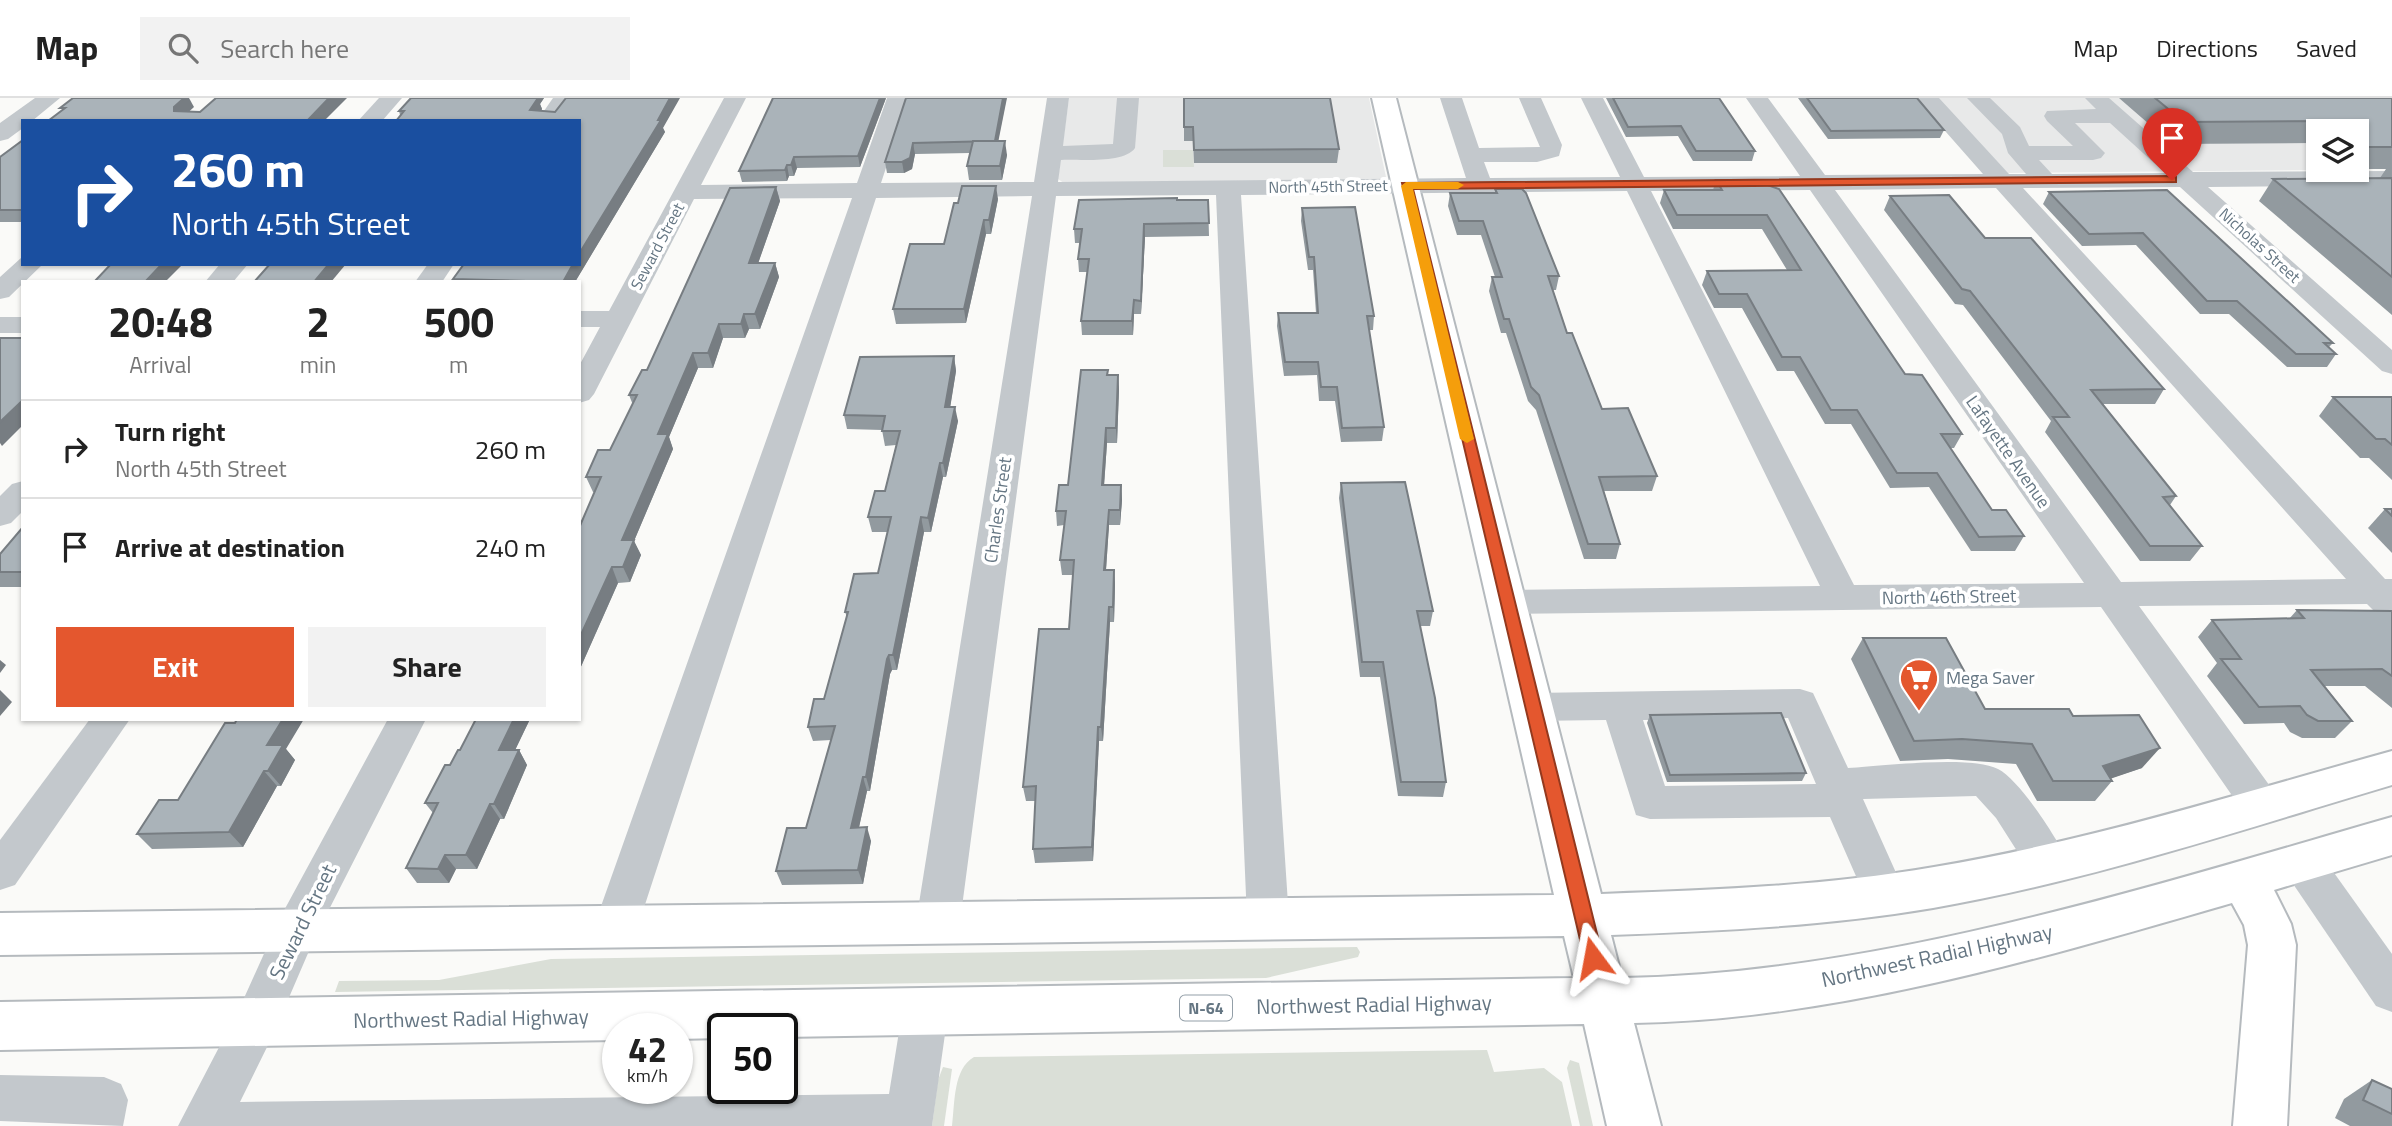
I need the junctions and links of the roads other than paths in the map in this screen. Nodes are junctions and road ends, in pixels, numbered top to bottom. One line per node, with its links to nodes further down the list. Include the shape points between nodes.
1 (49, 98): 21 (street)
2 (391, 98): 19 (street)
3 (565, 98): 20 (street)
4 (734, 98): 36 (street, Seward Street)
5 (898, 98): 35 (street)
6 (1058, 98): 22 (street, Charles Street)
7 (1128, 98): 22 (street, via 1124,148)
8 (1384, 98): 32 (main road)
9 (1451, 98): 24 (street)
10 (1531, 98): 24 (street, via 1551,151)
11 (1592, 98): 30 (street)
12 (1758, 98): 28 (street, Lafayette Avenue)
13 (1927, 98): 26 (street)
14 (1978, 98): 23 (street, via 2012,132)
15 (2036, 98): 17 (street)
16 (2096, 98): 18 (street, Nicholas Street)
17 (2055, 116): 18 (street); 23 (street, via 2093,153)
18 (2116, 116): 25 (street, Nicholas Street)
19 (371, 119)
20 (549, 119)
21 (0, 134)
22 (1051, 153): 34 (street, Charles Street)
23 (2020, 153): 27 (street)
24 (1470, 155): 31 (street)
25 (2187, 180): 27 (street, North 45th Street); 29 (street, North 45th Street); 45 (street, Nicholas Street)
26 (2004, 181): 27 (street, North 45th Street); 28 (street, North 45th Street); 50 (street)
27 (2046, 181)
28 (1818, 183): 30 (street, North 45th Street); 49 (street, Lafayette Avenue)
29 (2386, 183)
30 (1634, 184): 31 (street, North 45th Street); 51 (street)
31 (1480, 185): 32 (street, North 45th Street)
32 (1406, 186): 33 (street, North 45th Street); 52 (main road)
33 (1228, 187): 34 (street, North 45th Street); 67 (street)
34 (1045, 189): 35 (street, North 45th Street); 68 (street, Charles Street)
35 (867, 190): 36 (street, North 45th Street); 69 (street)
36 (685, 191): 42 (street, Seward Street)
37 (28, 266): 40 (street)
38 (232, 266): 39 (street)
39 (220, 280)
40 (0, 291)
41 (581, 319): 42 (street)
42 (619, 319): 46 (street, Seward Street)
43 (21, 324): 44 (street)
44 (0, 325)
45 (2392, 365)
46 (581, 390)
47 (21, 493): 48 (street)
48 (0, 515)
49 (2109, 595): 50 (street, North 46th Street); 51 (street, North 46th Street); 59 (street, Lafayette Avenue)
50 (2387, 597)
51 (1844, 599): 52 (street, North 46th Street)
52 (1507, 602): 54 (main road)
53 (1620, 706): 54 (street); 58 (street, via 1800,703); 58 (street, via 1650,803)
54 (1532, 708): 66 (main road)
55 (110, 721): 63 (street)
56 (406, 721): 70 (street, Seward Street)
57 (2392, 768): 59 (main road)
58 (1840, 792): 62 (street, via 1958,779 1986,781 2010,806); 65 (street)
59 (2261, 805): 62 (main road)
60 (2392, 836): 61 (main road, Northwest Radial Highway / N-64)
61 (2302, 862): 64 (main road, Northwest Radial Highway / N-64); 72 (street)
62 (2048, 863): 65 (main road)
63 (0, 872)
64 (2244, 879): 73 (main road, Northwest Radial Highway / N-64, via 2059,931 1864,974 1771,989); 86 (main road, via 2267,924 2272,945)
65 (1885, 895): 66 (main road, via 1723,910)
66 (1583, 915): 67 (main road); 73 (main road)
67 (1268, 919): 68 (main road)
68 (938, 922): 69 (main road)
69 (616, 926): 70 (main road)
70 (296, 930): 71 (main road); 75 (street, Seward Street)
71 (0, 934)
72 (2392, 991)
73 (1603, 1002): 74 (main road, Northwest Radial Highway / N-64); 85 (main road)
74 (925, 1013): 75 (main road, Northwest Radial Highway / N-64); 78 (street)
75 (256, 1022): 76 (main road, Northwest Radial Highway / N-64); 83 (street, Seward Street)
76 (0, 1026)
77 (0, 1098): 82 (street, via 104,1100)
78 (908, 1122): 79 (street)
79 (797, 1123): 80 (street)
80 (689, 1124): 81 (street)
81 (372, 1125): 84 (street)
82 (99, 1126)
83 (202, 1126): 84 (street)
84 (267, 1126)
85 (1634, 1126)
86 (2260, 1126)

